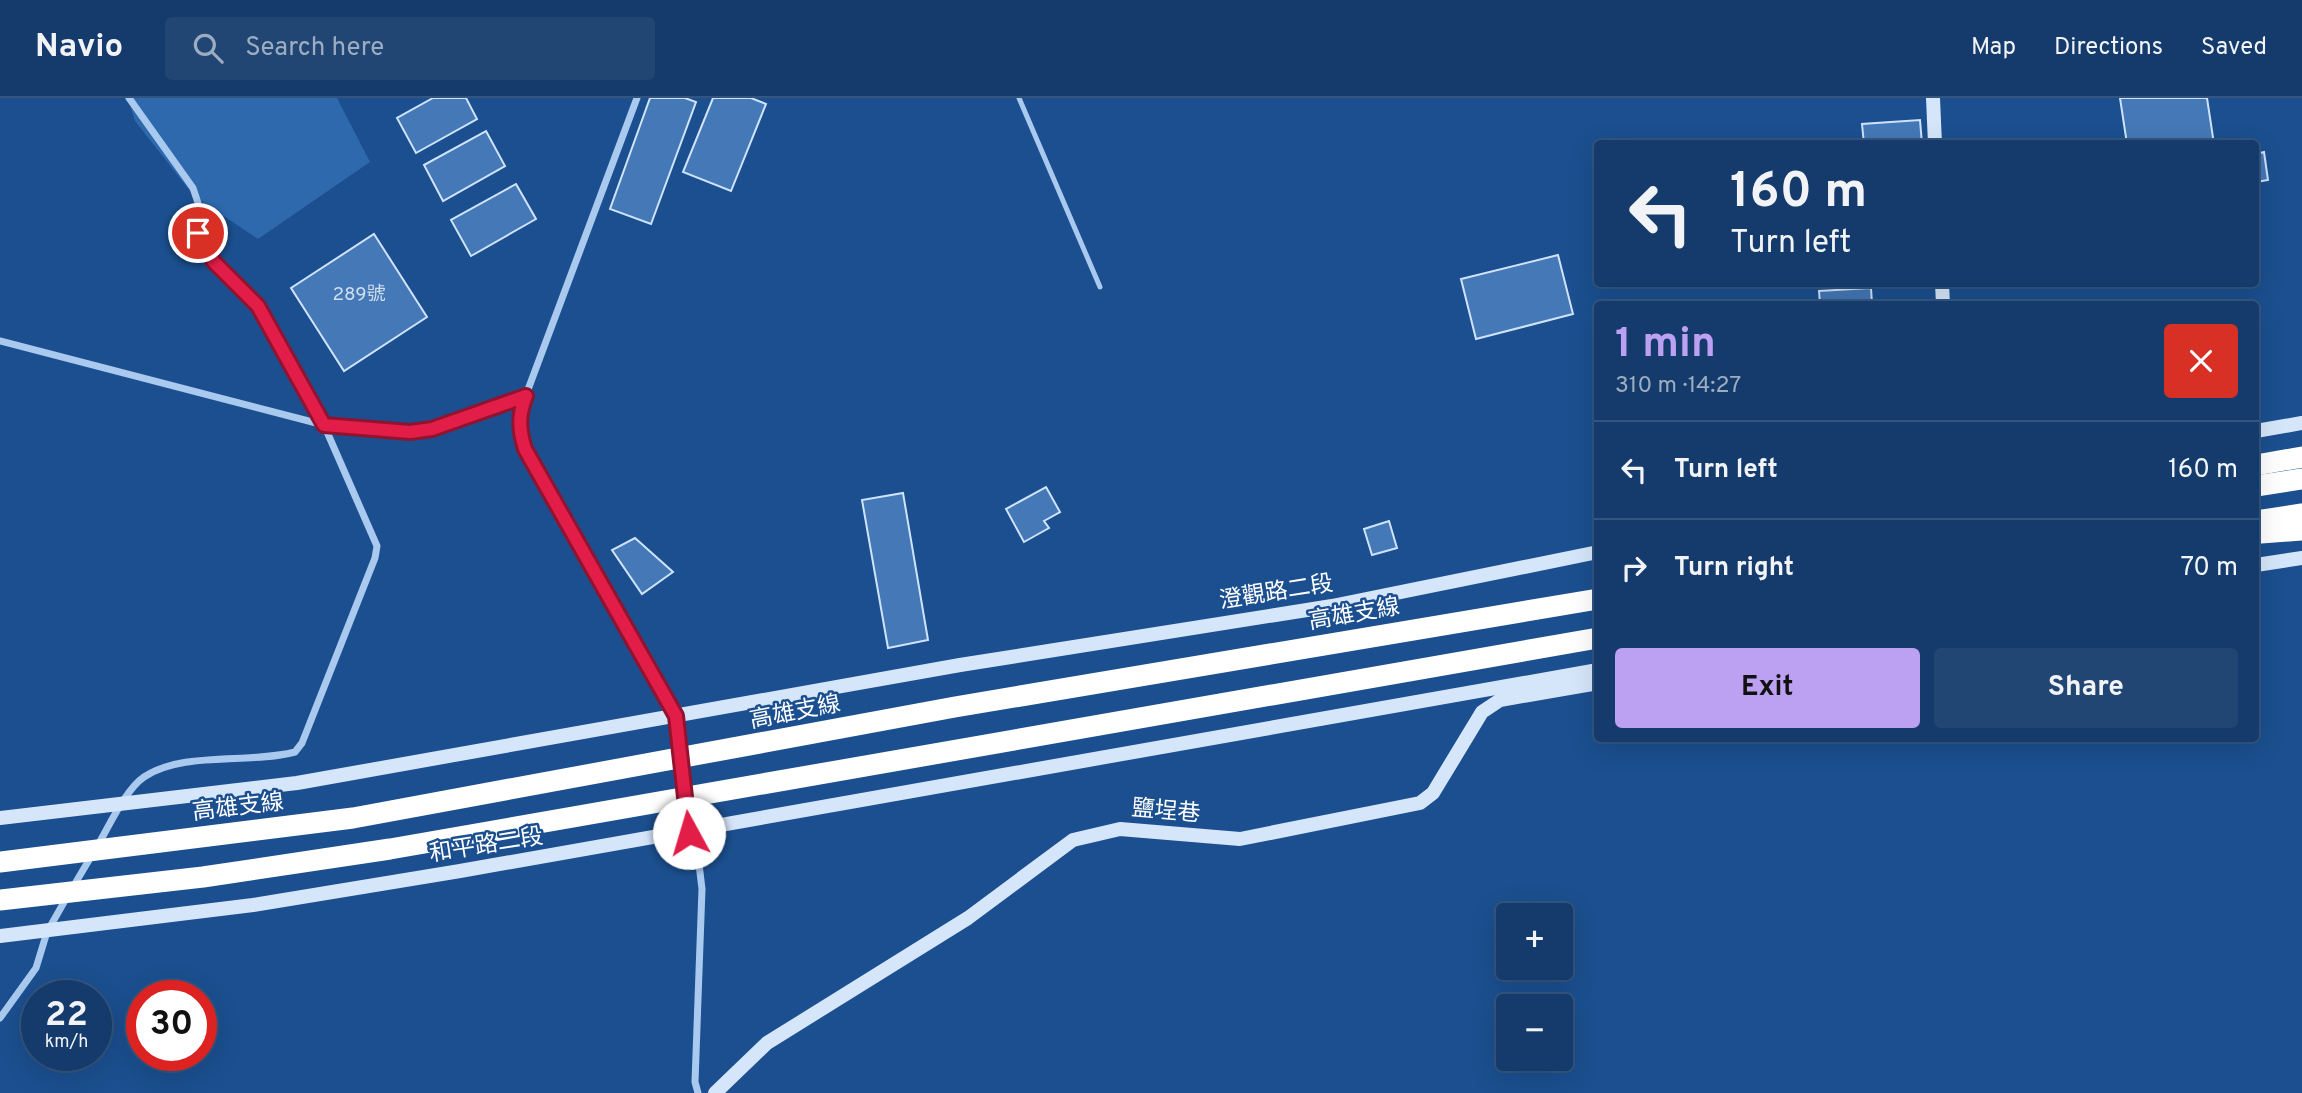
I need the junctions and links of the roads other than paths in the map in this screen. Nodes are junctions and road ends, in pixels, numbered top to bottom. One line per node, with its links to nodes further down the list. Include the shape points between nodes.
1 (129, 98): 10 (street, via 199,198 201,244 258,306)
2 (637, 98): 8 (street)
3 (1019, 98): 6 (lane)
4 (1933, 98): 5 (street)
5 (1935, 140)
6 (1100, 287)
7 (0, 341): 10 (street)
8 (526, 396): 10 (lane, via 421,431); 27 (street, via 520,411 525,449)
9 (2302, 423): 11 (street)
10 (324, 425): 28 (street, via 377,546 302,743 295,752 282,756 172,765 143,777)
11 (2259, 430)
12 (2302, 457): 13 (highway)
13 (2259, 464)
14 (2302, 480): 15 (highway)
15 (2259, 486)
16 (2302, 514): 17 (highway)
17 (2259, 521)
18 (2302, 530): 19 (highway)
19 (2259, 534)
20 (1594, 553): 27 (street, 澄觀路二段, via 1332,606)
21 (2302, 558): 22 (street)
22 (2259, 565)
23 (1594, 600): 31 (highway, 高雄支線, bridge, via 955,707 353,818)
24 (1594, 639): 32 (highway, bridge, via 390,849 203,877)
25 (1594, 671): 30 (street, 和平路二段)
26 (1594, 683): 37 (street, 鹽埕巷, via 1500,700 1482,712 1433,793 1420,803 1240,839 1120,829 1073,840 968,918 767,1043)
27 (676, 716): 28 (street, via 297,783); 30 (street)
28 (122, 804): 29 (street); 33 (street)
29 (0, 818)
30 (689, 833): 33 (street, 和平路二段, via 253,905); 36 (street, via 702,889)
31 (0, 863)
32 (0, 900)
33 (47, 932): 34 (street, 和平路二段); 35 (street, via 36,968)
34 (0, 936)
35 (0, 1018)
36 (698, 1093)
37 (715, 1093)

